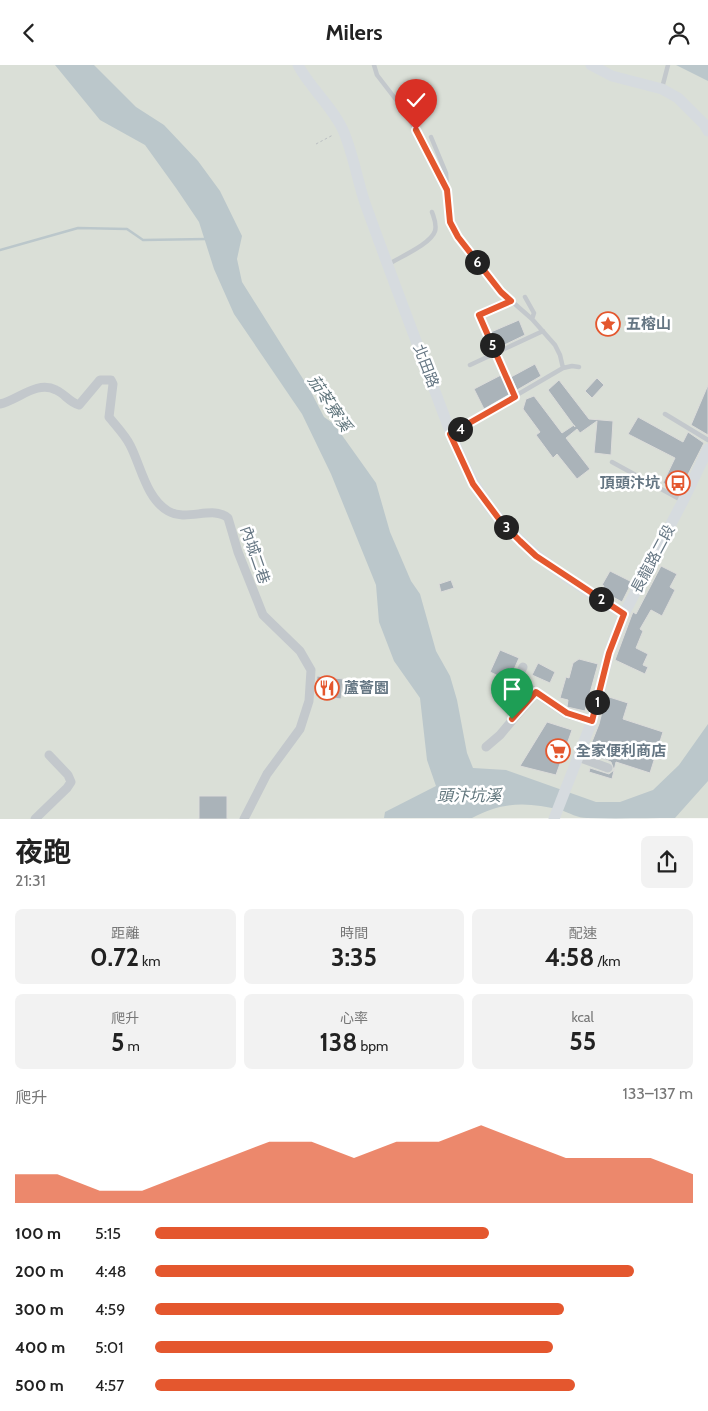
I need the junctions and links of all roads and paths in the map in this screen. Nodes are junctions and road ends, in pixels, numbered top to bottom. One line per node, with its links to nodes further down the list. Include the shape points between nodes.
1 (298, 65): 6 (street, 北田路)
2 (374, 65): 10 (lane, via 377,75 404,110)
3 (591, 65): 5 (street, via 612,76)
4 (667, 66): 5 (lane)
5 (662, 89): 7 (street, via 678,98)
6 (343, 130): 9 (path); 12 (street, 北田路)
7 (708, 131)
8 (431, 137): 10 (lane, via 446,173)
9 (316, 144)
10 (447, 190): 14 (lane, via 450,222 458,237)
11 (432, 212): 12 (lane, via 436,223 430,239)
12 (388, 265): 24 (street, 北田路)
13 (525, 297): 15 (lane, via 534,313)
14 (511, 301): 15 (lane); 17 (lane, via 479,315)
15 (532, 319): 16 (lane)
16 (543, 331): 17 (lane); 20 (lane, via 555,345)
17 (496, 354): 18 (lane); 21 (lane)
18 (470, 365)
19 (579, 367): 20 (lane)
20 (563, 368): 21 (lane)
21 (515, 397): 24 (lane)
22 (0, 404): 38 (street, 內城二巷, via 43,387 55,389 71,403 79,405 100,380 111,379 109,417 129,443 154,497 168,511 183,516 219,513 228,518 263,615 304,656 311,670 309,701 300,729 267,775)
23 (665, 414): 25 (lane)
24 (450, 434): 29 (street, 北田路, via 473,484 514,535 536,556)
25 (708, 440)
26 (708, 449): 28 (street, 長龍路二段)
27 (612, 461): 28 (lane)
28 (683, 501): 29 (street, 長龍路二段)
29 (624, 614): 32 (street, 長龍路二段, via 609,653)
30 (523, 667): 31 (street, via 517,680)
31 (536, 692): 32 (street, via 567,713); 33 (street)
32 (592, 721): 35 (street, 長龍路二段)
33 (486, 747)
34 (49, 755): 37 (street, via 71,782)
35 (578, 757): 36 (street); 39 (street, 長龍路二段)
36 (608, 767)
37 (35, 819)
38 (244, 819)
39 (554, 819)

